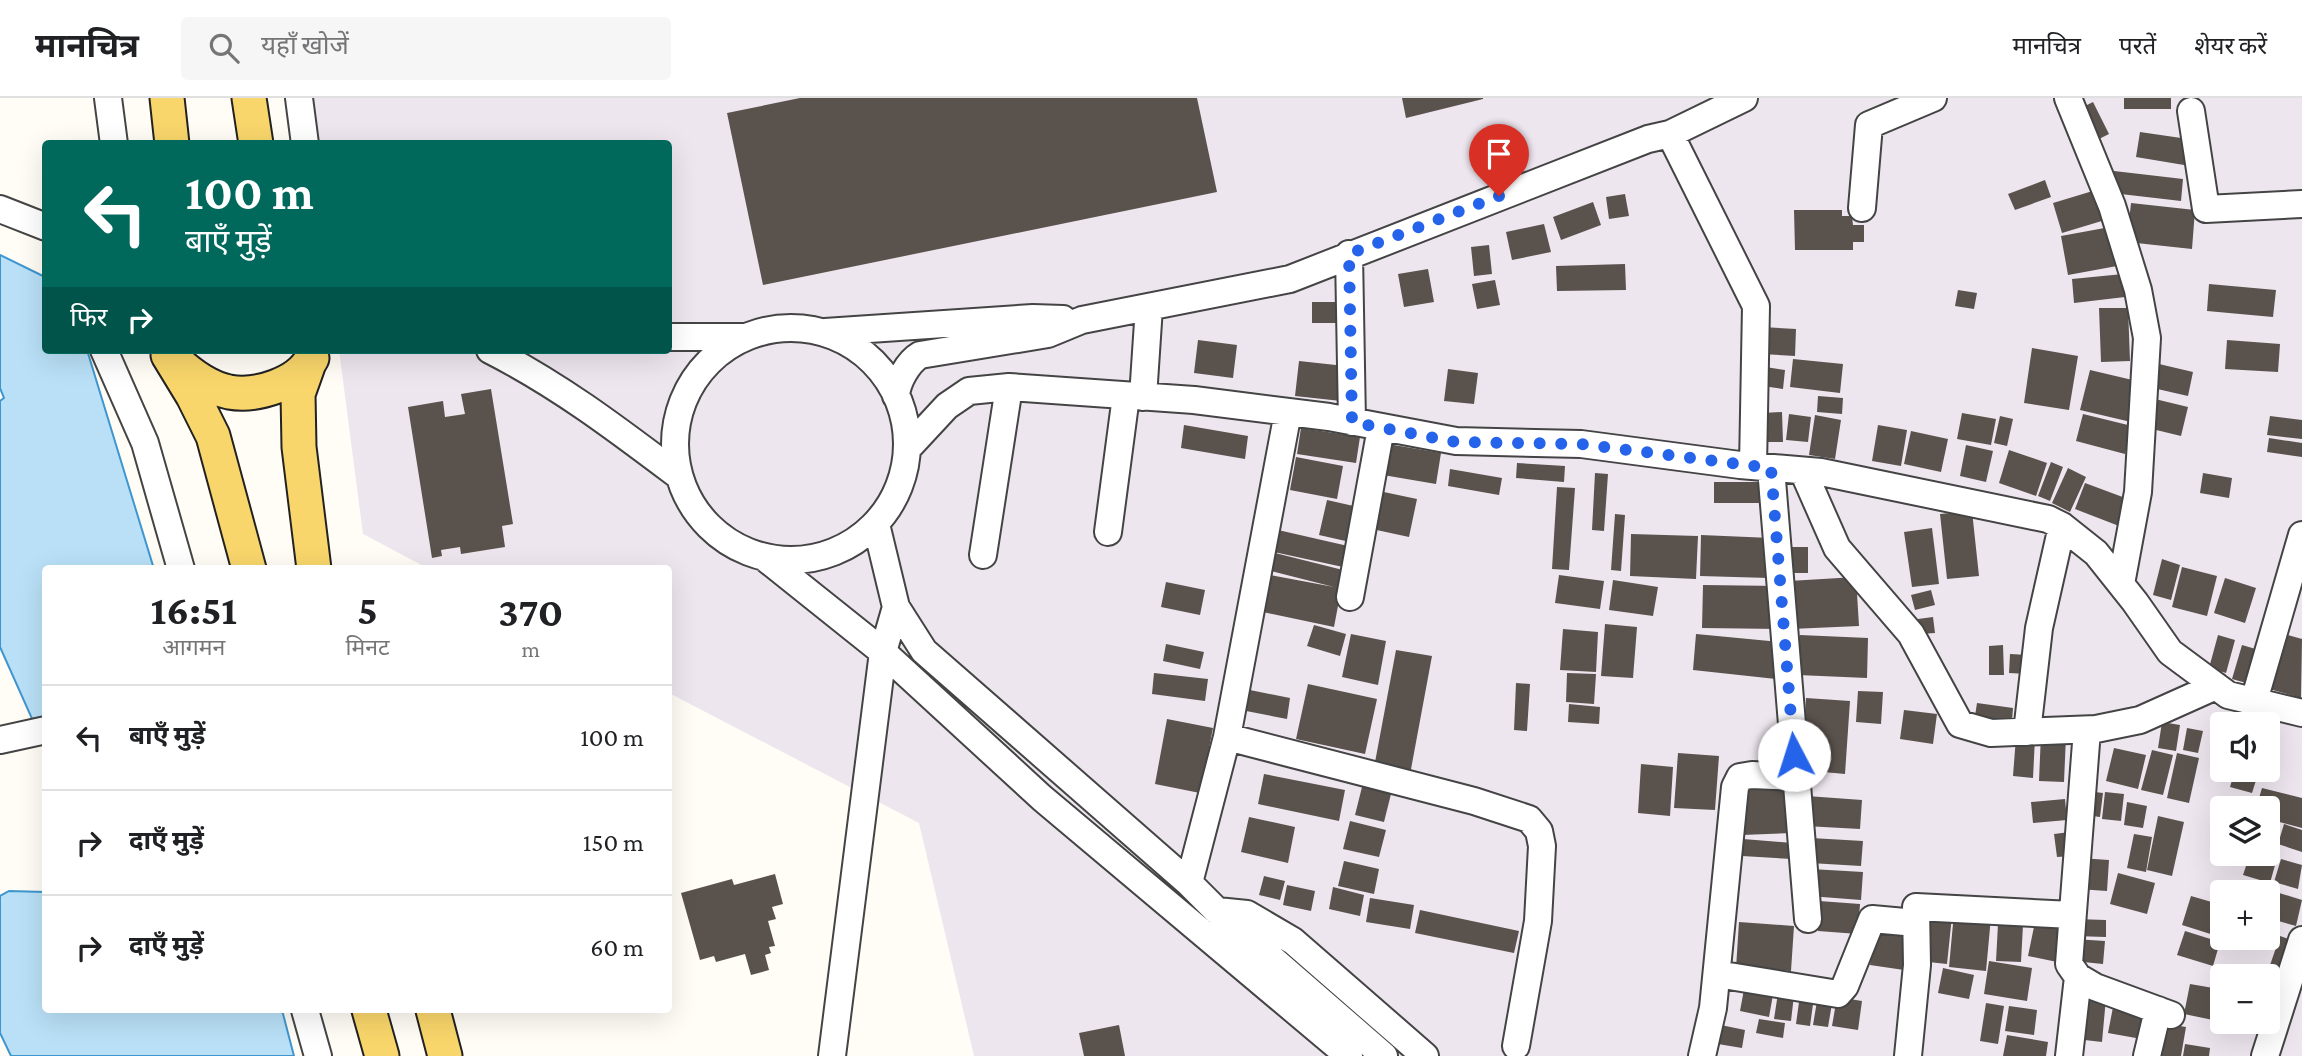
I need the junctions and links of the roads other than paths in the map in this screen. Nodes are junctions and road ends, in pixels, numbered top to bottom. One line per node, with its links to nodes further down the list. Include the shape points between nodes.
1 (108, 98): 10 (street)
2 (167, 98): 11 (main road)
3 (249, 98): 12 (main road)
4 (299, 98): 13 (street)
5 (1744, 98): 9 (street)
6 (1933, 98): 15 (street, via 1869,125)
7 (2068, 98): 48 (street, via 2112,206 2138,290 2147,338 2138,492)
8 (2190, 111): 14 (street, via 2206,209)
9 (1670, 134): 18 (street); 36 (street, via 1756,306)
10 (113, 140)
11 (172, 140)
12 (256, 140)
13 (304, 140)
14 (2302, 204)
15 (1862, 208)
16 (0, 209): 17 (street)
17 (42, 225)
18 (1349, 254): 19 (street, via 1290,279); 33 (street)
19 (1149, 307): 20 (street); 31 (street)
20 (1082, 320): 21 (street, via 1033,318); 30 (street, via 1048,334 920,355 908,366)
21 (821, 332): 23 (street, via 782,328); 30 (street, via 852,345 878,367)
22 (672, 337): 23 (street)
23 (745, 337): 38 (street, via 716,354 694,379 679,410 674,443)
24 (106, 354): 45 (street, via 145,443)
25 (168, 354): 46 (main road, via 213,436)
26 (169, 354): 28 (main road, via 192,375 229,392 261,391 285,384)
27 (498, 354): 38 (street, via 586,406)
28 (313, 357): 47 (main road, via 299,394 299,447)
29 (1009, 387): 31 (street); 35 (street, via 969,391 947,406); 43 (street)
30 (897, 396): 35 (street)
31 (1135, 396): 32 (street); 41 (street)
32 (1288, 412): 33 (street); 58 (street)
33 (1352, 422): 34 (street)
34 (1381, 428): 36 (street, via 1456,442 1581,444); 49 (street)
35 (907, 449): 39 (street, via 903,476)
36 (1762, 467): 37 (street); 60 (street)
37 (1803, 471): 40 (street, via 1919,491); 57 (street, via 1837,548 1911,634 1961,724 1991,733)
38 (679, 476): 44 (street, via 691,504 710,528 735,546)
39 (876, 524): 44 (street, via 852,543 824,555 794,560); 50 (street)
40 (2062, 526): 48 (street, via 2096,553); 57 (street, via 2039,628)
41 (1108, 532)
42 (2302, 535): 53 (street)
43 (983, 555)
44 (764, 557): 51 (street)
45 (180, 565)
46 (248, 565)
47 (314, 565)
48 (2121, 584): 52 (street, via 2170,652)
49 (1350, 597)
50 (896, 607): 51 (street); 61 (street, via 924,651)
51 (883, 652): 76 (street); 77 (street, via 1042,798)
52 (2216, 686): 53 (street, via 2228,695); 55 (street, via 2140,720)
53 (2254, 701): 54 (street)
54 (2302, 713)
55 (2087, 730): 57 (street); 63 (street)
56 (42, 731): 59 (street)
57 (2027, 732)
58 (1227, 737): 61 (street); 72 (street, via 1529,819 1539,831 1542,846 1541,884)
59 (0, 740)
60 (1796, 776): 64 (street); 67 (street, via 1740,777 1735,787)
61 (1189, 883): 62 (street)
62 (1217, 911): 78 (street); 79 (street, via 1247,914 1293,942)
63 (2072, 915): 65 (street, via 1916,907); 68 (street, via 2069,964)
64 (1808, 919)
65 (1916, 923): 67 (street, via 1872,919 1839,994); 81 (street, via 1917,965)
66 (2302, 940): 84 (street)
67 (1717, 974): 80 (street)
68 (2078, 977): 82 (street); 83 (street, via 2164,1013)
69 (306, 1013): 73 (street)
70 (370, 1013): 74 (main road)
71 (434, 1013): 75 (main road)
72 (1516, 1046)
73 (318, 1056)
74 (382, 1056)
75 (445, 1056)
76 (832, 1056)
77 (1349, 1056)
78 (1384, 1056)
79 (1425, 1056)
80 (1702, 1056)
81 (1908, 1056)
82 (2069, 1056)
83 (2147, 1056)
84 (2265, 1056)

